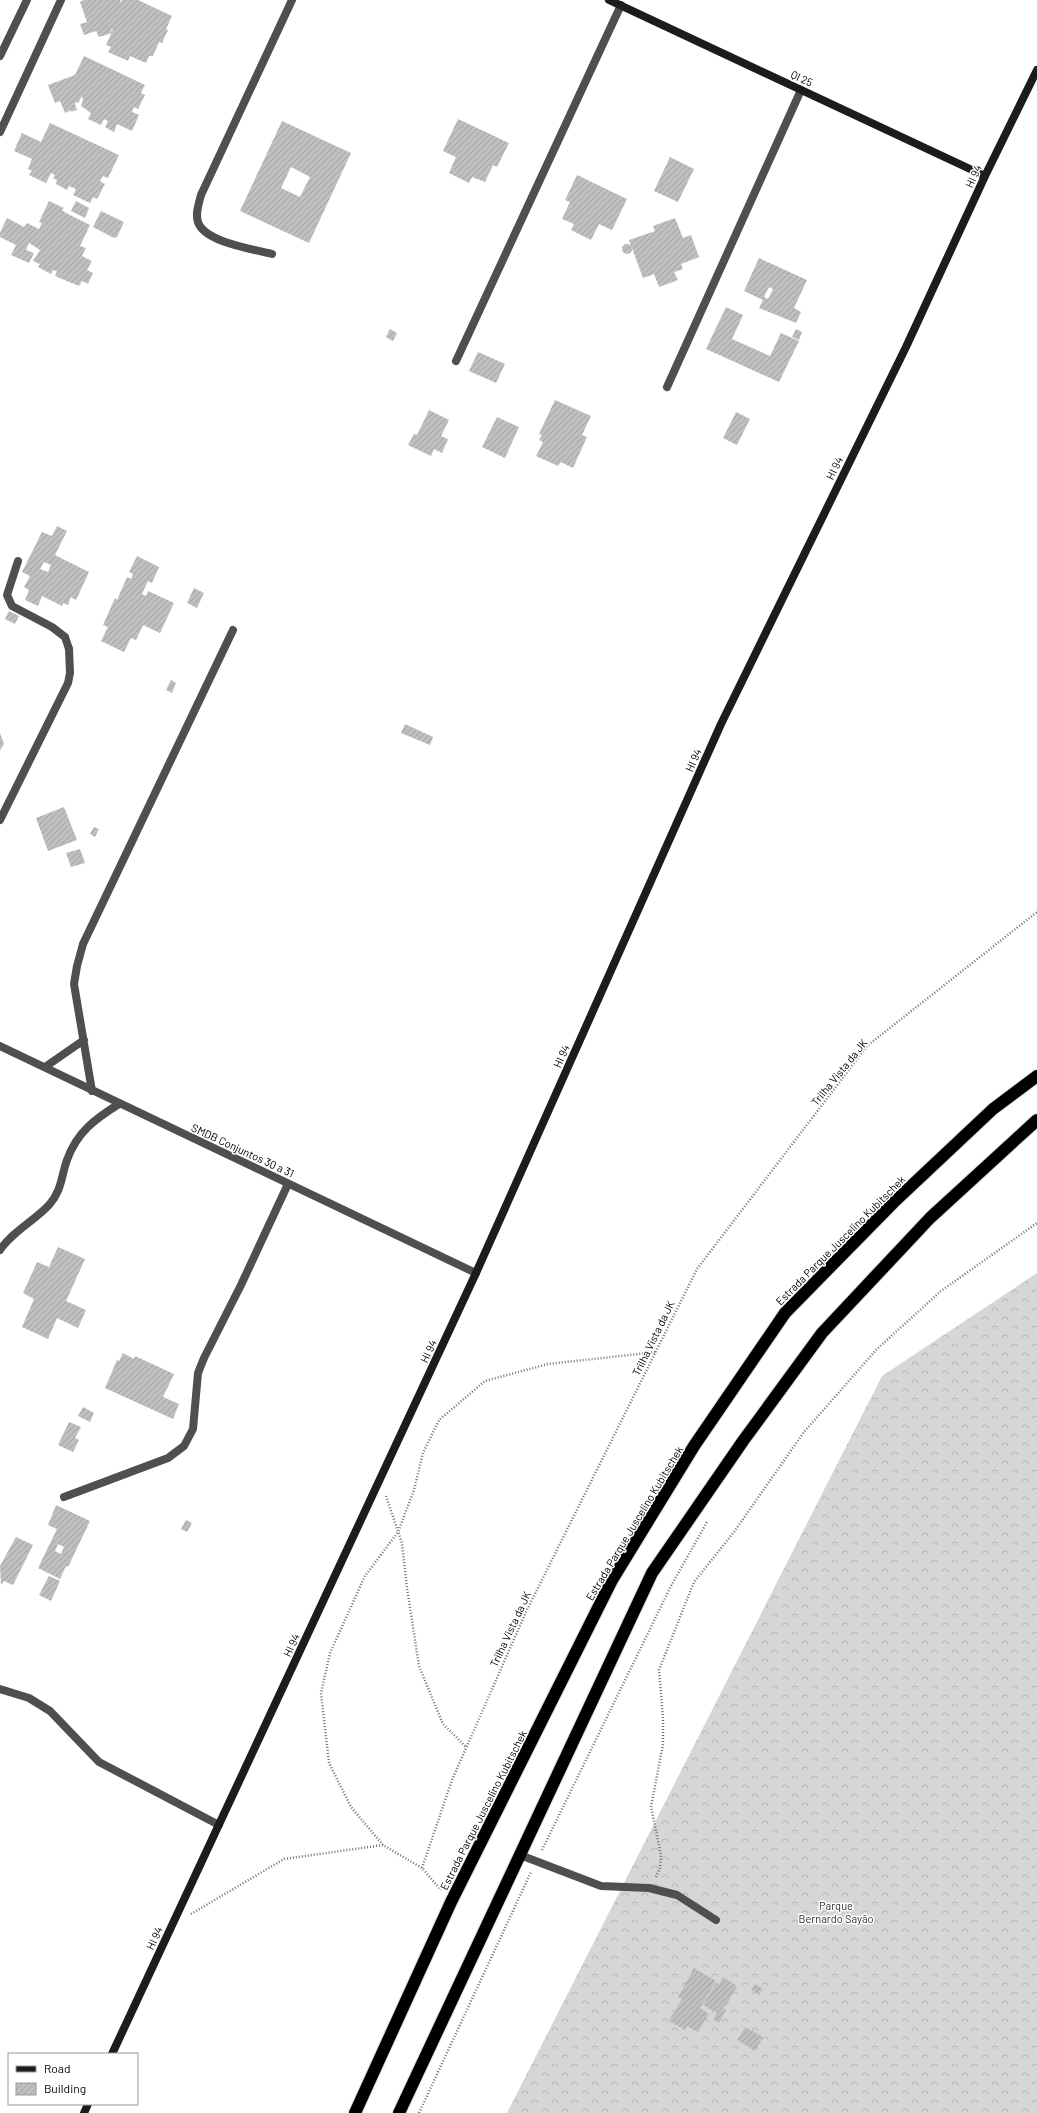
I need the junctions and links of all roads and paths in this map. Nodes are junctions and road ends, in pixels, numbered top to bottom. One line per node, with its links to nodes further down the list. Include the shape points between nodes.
1 (26, 0): 6 (street)
2 (61, 0): 9 (street)
3 (292, 0): 11 (street, via 201,195 197,209 198,222 203,232 213,238)
4 (609, 0): 5 (street, QI 25)
5 (621, 5): 8 (street, QI 25); 12 (street)
6 (0, 56)
7 (1037, 70): 10 (street, HI 94)
8 (801, 90): 10 (street, QI 25); 13 (street)
9 (0, 132)
10 (985, 176): 28 (street, HI 94, via 945,265 721,724)
11 (272, 254)
12 (456, 361)
13 (667, 387)
14 (18, 561): 16 (street, via 7,595 12,606 52,627 65,637 69,649 70,673 68,684)
15 (233, 630): 18 (street, via 83,944 74,984)
16 (0, 820)
17 (1037, 912): 29 (path, Trilha Vista da JK, via 867,1046 697,1269)
18 (84, 1040): 20 (street); 22 (street)
19 (0, 1046): 20 (street, SMDB Conjuntos 30 a 31)
20 (45, 1067): 22 (street, SMDB Conjuntos 30 a 31)
21 (1037, 1076): 43 (highway, Estrada Parque Juscelino Kubitschek, via 993,1109 893,1203 785,1313 694,1446 612,1580)
22 (92, 1090): 23 (street, SMDB Conjuntos 30 a 31)
23 (119, 1104): 25 (street, SMDB Conjuntos 30 a 31); 27 (street, via 94,1120 76,1141 67,1161 62,1184 49,1204)
24 (1037, 1120): 38 (highway, via 930,1218 822,1333 742,1442 652,1573)
25 (288, 1184): 28 (street, SMDB Conjuntos 30 a 31); 31 (street, via 198,1373 193,1429 184,1446 168,1458)
26 (1037, 1224): 42 (path, via 941,1291 877,1349 804,1432 734,1532 694,1582 658,1670 663,1744 651,1807 661,1855 660,1868)
27 (0, 1250)
28 (476, 1274): 30 (street, HI 94)
29 (656, 1352): 33 (path, via 548,1364 485,1381 439,1420 423,1453 414,1490); 35 (path, Trilha Vista da JK, via 526,1612)
30 (380, 1480): 33 (path); 36 (street, HI 94)
31 (64, 1497)
32 (709, 1518): 39 (path, via 671,1586)
33 (398, 1532): 35 (path, via 402,1543 419,1666 443,1724); 37 (path, via 365,1576 330,1653 321,1693 329,1763 352,1807)
34 (0, 1689): 36 (street, via 29,1698 50,1711 99,1762)
35 (466, 1747): 40 (path, Trilha Vista da JK)
36 (219, 1825): 45 (street, HI 94)
37 (383, 1845): 40 (path); 45 (path, via 284,1859)
38 (520, 1855): 42 (street, via 601,1886); 48 (highway)
39 (540, 1855)
40 (422, 1868): 43 (path)
41 (533, 1869): 49 (path)
42 (649, 1888): 44 (street, via 677,1895)
43 (451, 1902): 47 (highway, Estrada Parque Juscelino Kubitschek)
44 (716, 1920)
45 (172, 1925): 46 (street, HI 94)
46 (112, 2053)
47 (355, 2113)
48 (399, 2113)
49 (419, 2113)

